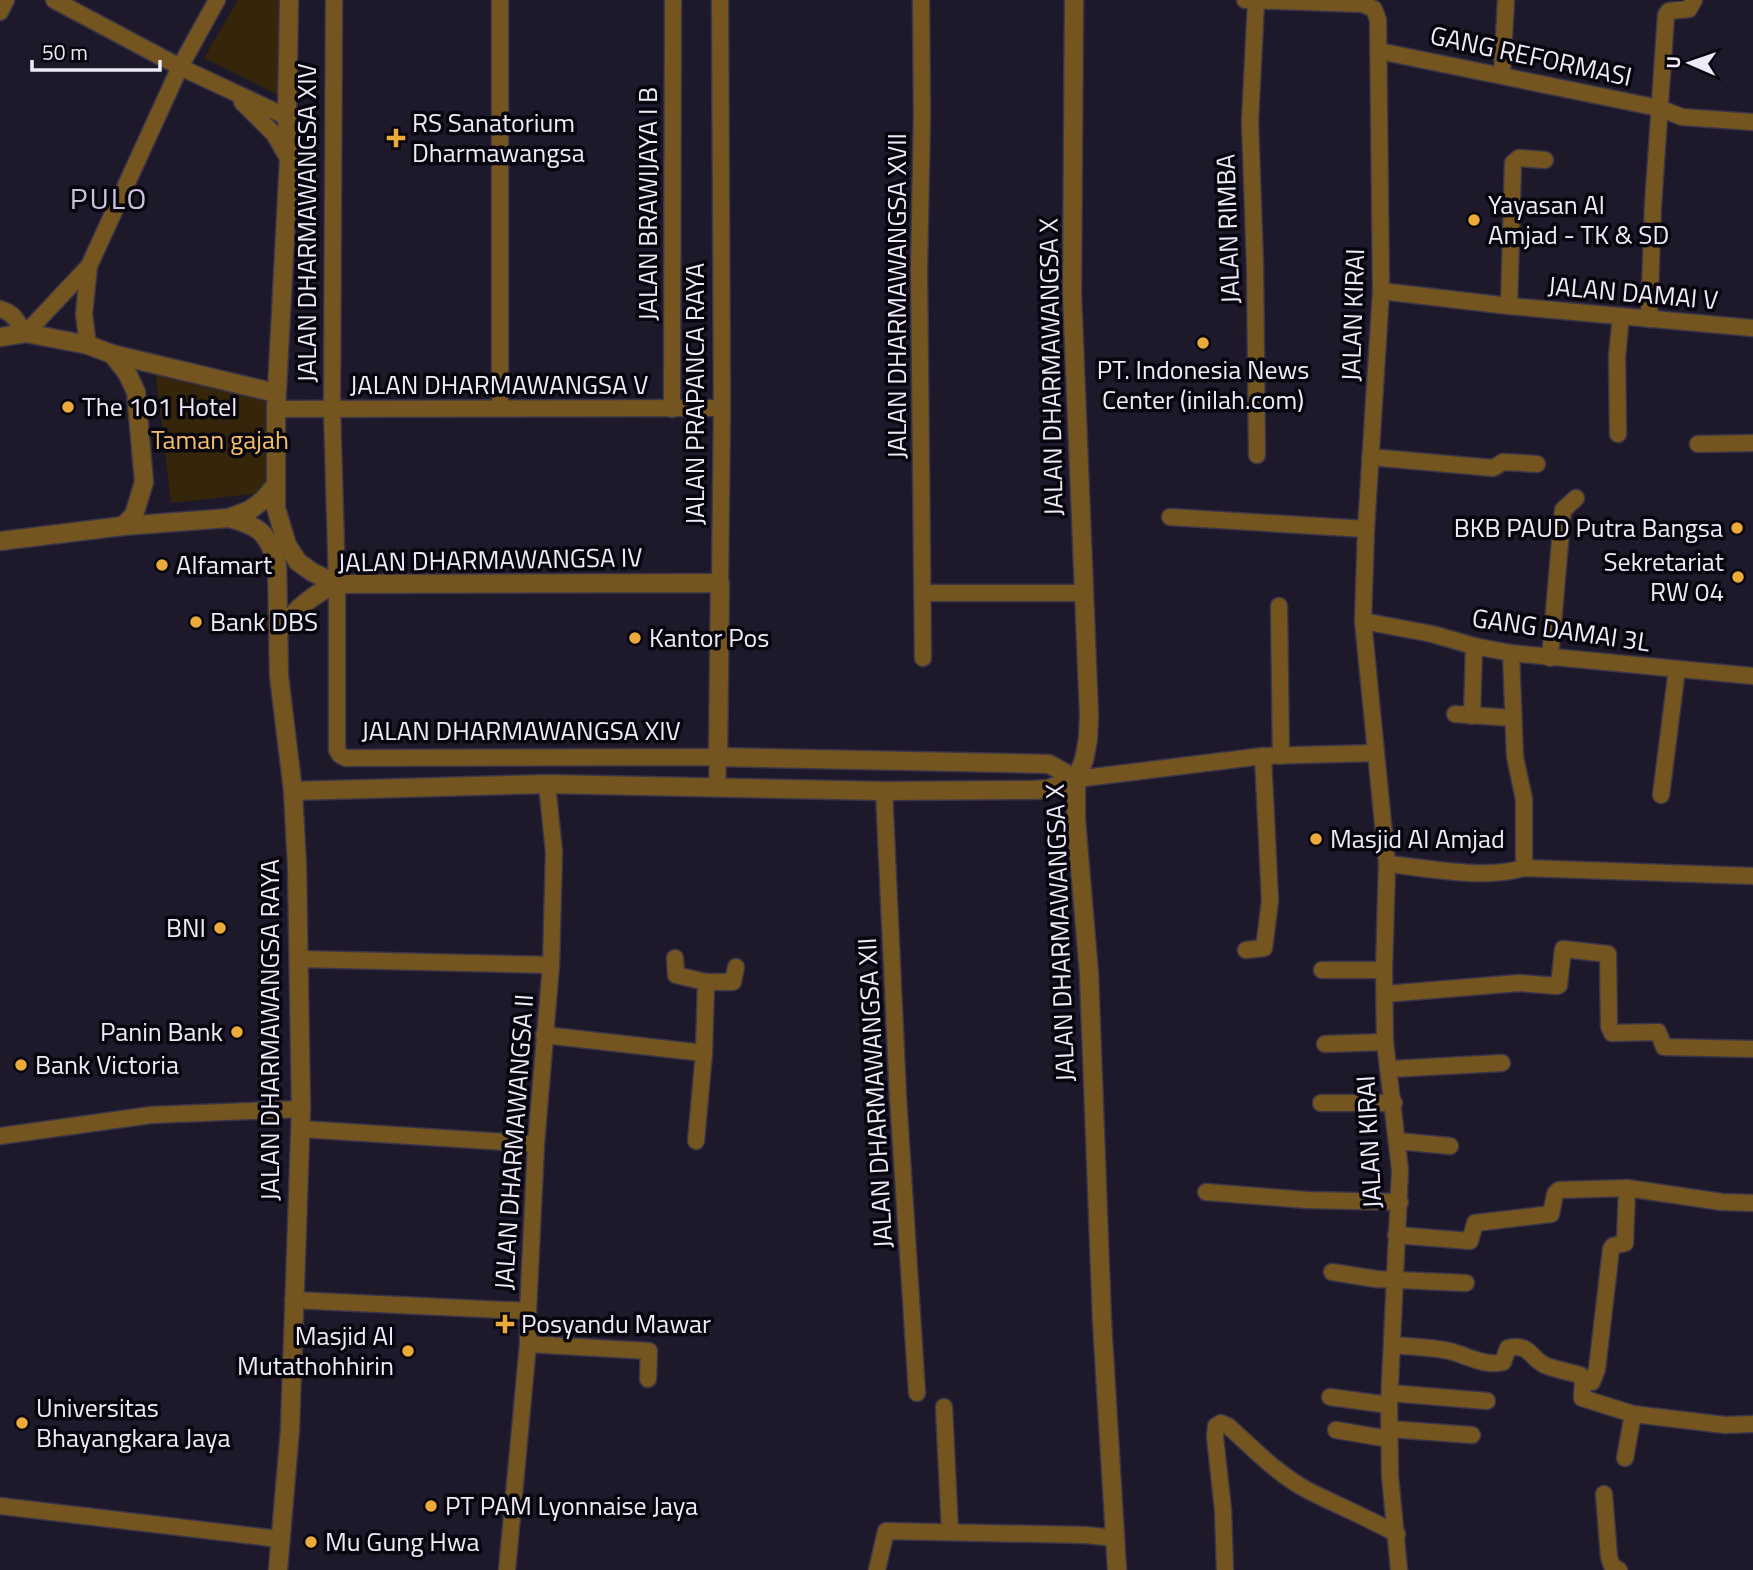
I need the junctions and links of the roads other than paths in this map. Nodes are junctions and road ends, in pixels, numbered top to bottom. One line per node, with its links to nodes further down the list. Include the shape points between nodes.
1 (6, 0): 15 (street)
2 (54, 0): 17 (street)
3 (217, 0): 17 (street)
4 (289, 0): 21 (street)
5 (334, 0): 40 (street, JALAN DHARMAWANGSA XIV)
6 (500, 0): 37 (street)
7 (673, 0): 39 (street, JALAN BRAWIJAYA I B)
8 (720, 0): 38 (street, JALAN PRAPANCA RAYA)
9 (921, 0): 56 (street, JALAN DHARMAWANGSA XVII)
10 (1074, 0): 57 (street, JALAN DHARMAWANGSA X, via 1072,294)
11 (1506, 0): 18 (street)
12 (1693, 0): 20 (street, via 1689,9 1669,10 1666,15)
13 (1250, 1): 14 (street, JALAN KIRAI); 44 (street, JALAN RIMBA)
14 (1374, 4): 16 (street, JALAN KIRAI)
15 (0, 12)
16 (1379, 51): 18 (street, GANG REFORMASI); 26 (street, JALAN KIRAI)
17 (180, 67): 19 (street); 25 (street)
18 (1502, 74): 20 (street, GANG REFORMASI)
19 (233, 93): 21 (street); 23 (street, via 264,122)
20 (1659, 110): 22 (street, GANG REFORMASI, via 1682,117); 30 (street)
21 (287, 117): 23 (street)
22 (1753, 122)
23 (289, 160): 36 (street)
24 (1545, 160): 27 (street, JALAN DAMAI V, via 1519,158 1513,163)
25 (89, 266): 32 (street); 34 (street, via 84,314)
26 (1381, 291): 27 (street, JALAN DAMAI V); 45 (street, JALAN KIRAI)
27 (1509, 306): 29 (street, JALAN DAMAI V)
28 (0, 309): 32 (street, via 8,311)
29 (1621, 316): 30 (street, JALAN DAMAI V); 41 (street)
30 (1649, 319): 31 (street, JALAN DAMAI V)
31 (1753, 328)
32 (24, 333): 33 (street); 34 (street)
33 (0, 337)
34 (88, 345): 35 (street)
35 (112, 354): 36 (street); 51 (street, via 136,392 144,482 134,515)
36 (276, 401): 40 (street, JALAN DHARMAWANGSA V); 47 (street)
37 (500, 408): 39 (street, JALAN DHARMAWANGSA V); 40 (street, JALAN DHARMAWANGSA V)
38 (722, 408): 39 (street, JALAN DHARMAWANGSA V); 54 (street, JALAN PRAPANCA RAYA)
39 (672, 409)
40 (332, 410): 55 (street, JALAN DHARMAWANGSA XIV)
41 (1618, 435)
42 (1698, 443): 43 (street)
43 (1753, 443)
44 (1257, 455)
45 (1370, 457): 46 (street, via 1493,468 1503,462); 52 (street, JALAN KIRAI)
46 (1537, 464)
47 (275, 486): 49 (street, via 250,510); 55 (street, via 280,524 298,562)
48 (1576, 498): 64 (street, via 1563,510)
49 (229, 517): 51 (street); 60 (street, JALAN DHARMAWANGSA RAYA, via 250,523 264,533 272,547 277,564)
50 (1170, 517): 52 (street)
51 (123, 526): 53 (street)
52 (1366, 529): 59 (street, JALAN KIRAI)
53 (0, 541)
54 (720, 583): 55 (street, JALAN DHARMAWANGSA IV); 73 (street, JALAN PRAPANCA RAYA)
55 (340, 584): 60 (street, JALAN DHARMAWANGSA IV, via 299,607); 73 (street, JALAN DHARMAWANGSA XIV, via 337,750 346,758)
56 (923, 593): 57 (street); 63 (street, JALAN DHARMAWANGSA XVII)
57 (1084, 593): 74 (street, JALAN DHARMAWANGSA X, via 1088,739)
58 (1279, 606): 72 (street)
59 (1363, 621): 61 (street, GANG DAMAI 3L); 70 (street, JALAN KIRAI)
60 (278, 632): 77 (street, JALAN DHARMAWANGSA RAYA)
61 (1474, 646): 62 (street, GANG DAMAI 3L); 68 (street)
62 (1511, 653): 64 (street, GANG DAMAI 3L); 69 (street)
63 (923, 658)
64 (1550, 658): 65 (street, GANG DAMAI 3L)
65 (1677, 669): 66 (street, GANG DAMAI 3L); 79 (street)
66 (1753, 677)
67 (1455, 714): 68 (street)
68 (1472, 716): 69 (street)
69 (1512, 718): 81 (street, via 1524,799)
70 (1375, 753): 72 (street); 80 (street, JALAN KIRAI)
71 (1263, 755): 72 (street); 74 (street); 83 (street, via 1270,901 1264,948)
72 (1280, 755)
73 (718, 757): 74 (street, JALAN DHARMAWANGSA XIV, via 1049,764); 76 (street, JALAN PRAPANCA RAYA)
74 (1076, 779): 78 (street, via 1048,789); 137 (street, JALAN DHARMAWANGSA X)
75 (547, 784): 76 (street); 77 (street); 86 (street, JALAN DHARMAWANGSA II, via 554,852)
76 (718, 787): 78 (street)
77 (293, 791): 85 (street, JALAN DHARMAWANGSA RAYA)
78 (884, 791): 122 (street, JALAN DHARMAWANGSA XII)
79 (1661, 795)
80 (1387, 864): 81 (street, via 1480,873); 89 (street, JALAN KIRAI)
81 (1524, 868): 82 (street)
82 (1753, 876)
83 (1246, 950)
84 (675, 958): 90 (street, via 676,975)
85 (299, 959): 86 (street); 101 (street, JALAN DHARMAWANGSA RAYA)
86 (551, 965): 92 (street, JALAN DHARMAWANGSA II)
87 (736, 967): 90 (street, via 733,982)
88 (1322, 970): 89 (street)
89 (1384, 970): 91 (street, JALAN KIRAI)
90 (706, 982): 96 (street)
91 (1385, 993): 93 (street, JALAN KIRAI); 95 (street, via 1519,983 1557,986 1563,949 1608,954 1612,1033 1658,1032 1664,1047)
92 (544, 1035): 96 (street); 106 (street, JALAN DHARMAWANGSA II)
93 (1385, 1042): 94 (street); 98 (street, JALAN KIRAI)
94 (1325, 1044)
95 (1753, 1049)
96 (704, 1053): 104 (street)
97 (1502, 1063): 98 (street)
98 (1390, 1069): 100 (street, JALAN KIRAI)
99 (1321, 1103): 100 (street)
100 (1394, 1103): 105 (street, JALAN KIRAI)
101 (301, 1109): 102 (street, JALAN DHARMAWANGSA RAYA); 103 (street, via 151,1115)
102 (301, 1129): 106 (street); 116 (street, JALAN DHARMAWANGSA RAYA)
103 (0, 1136)
104 (696, 1141)
105 (1397, 1141): 107 (street); 110 (street, JALAN KIRAI)
106 (536, 1144): 117 (street, JALAN DHARMAWANGSA II)
107 (1450, 1146)
108 (1627, 1188): 111 (street); 112 (street, via 1559,1190 1551,1214 1475,1223 1470,1241); 121 (street, via 1625,1243 1611,1249 1597,1369)
109 (1206, 1192): 110 (street)
110 (1400, 1202): 112 (street, JALAN KIRAI)
111 (1753, 1203)
112 (1396, 1235): 114 (street, JALAN KIRAI)
113 (1332, 1272): 114 (street)
114 (1394, 1279): 115 (street); 119 (street, JALAN KIRAI)
115 (1466, 1283)
116 (293, 1300): 117 (street, JALAN DHARMAWANGSA II); 138 (street, JALAN DHARMAWANGSA RAYA, via 290,1429)
117 (528, 1311): 118 (street)
118 (528, 1344): 120 (street, via 649,1351); 140 (street)
119 (1393, 1345): 121 (street, via 1449,1351 1496,1363 1503,1362 1508,1348 1524,1349 1541,1363 1580,1375); 124 (street, JALAN KIRAI)
120 (648, 1379)
121 (1582, 1390): 127 (street)
122 (917, 1393)
123 (1330, 1397): 124 (street)
124 (1389, 1399): 125 (street); 130 (street, JALAN KIRAI)
125 (1487, 1401)
126 (944, 1407): 135 (street)
127 (1633, 1414): 128 (street); 132 (street)
128 (1753, 1424)
129 (1336, 1430): 130 (street)
130 (1389, 1434): 131 (street); 136 (street, JALAN KIRAI)
131 (1472, 1435)
132 (1625, 1458)
133 (1604, 1494): 145 (street, via 1609,1557)
134 (0, 1506): 138 (street)
135 (950, 1532): 137 (street); 141 (street, via 886,1531)
136 (1397, 1534): 143 (street, via 1308,1490 1271,1465 1228,1426 1218,1424 1215,1437); 144 (street, JALAN KIRAI)
137 (1115, 1538): 142 (street, JALAN DHARMAWANGSA X)
138 (279, 1539): 139 (street, JALAN DHARMAWANGSA RAYA)
139 (278, 1570)
140 (508, 1570)
141 (877, 1570)
142 (1116, 1570)
143 (1225, 1570)
144 (1399, 1570)
145 (1619, 1570)

